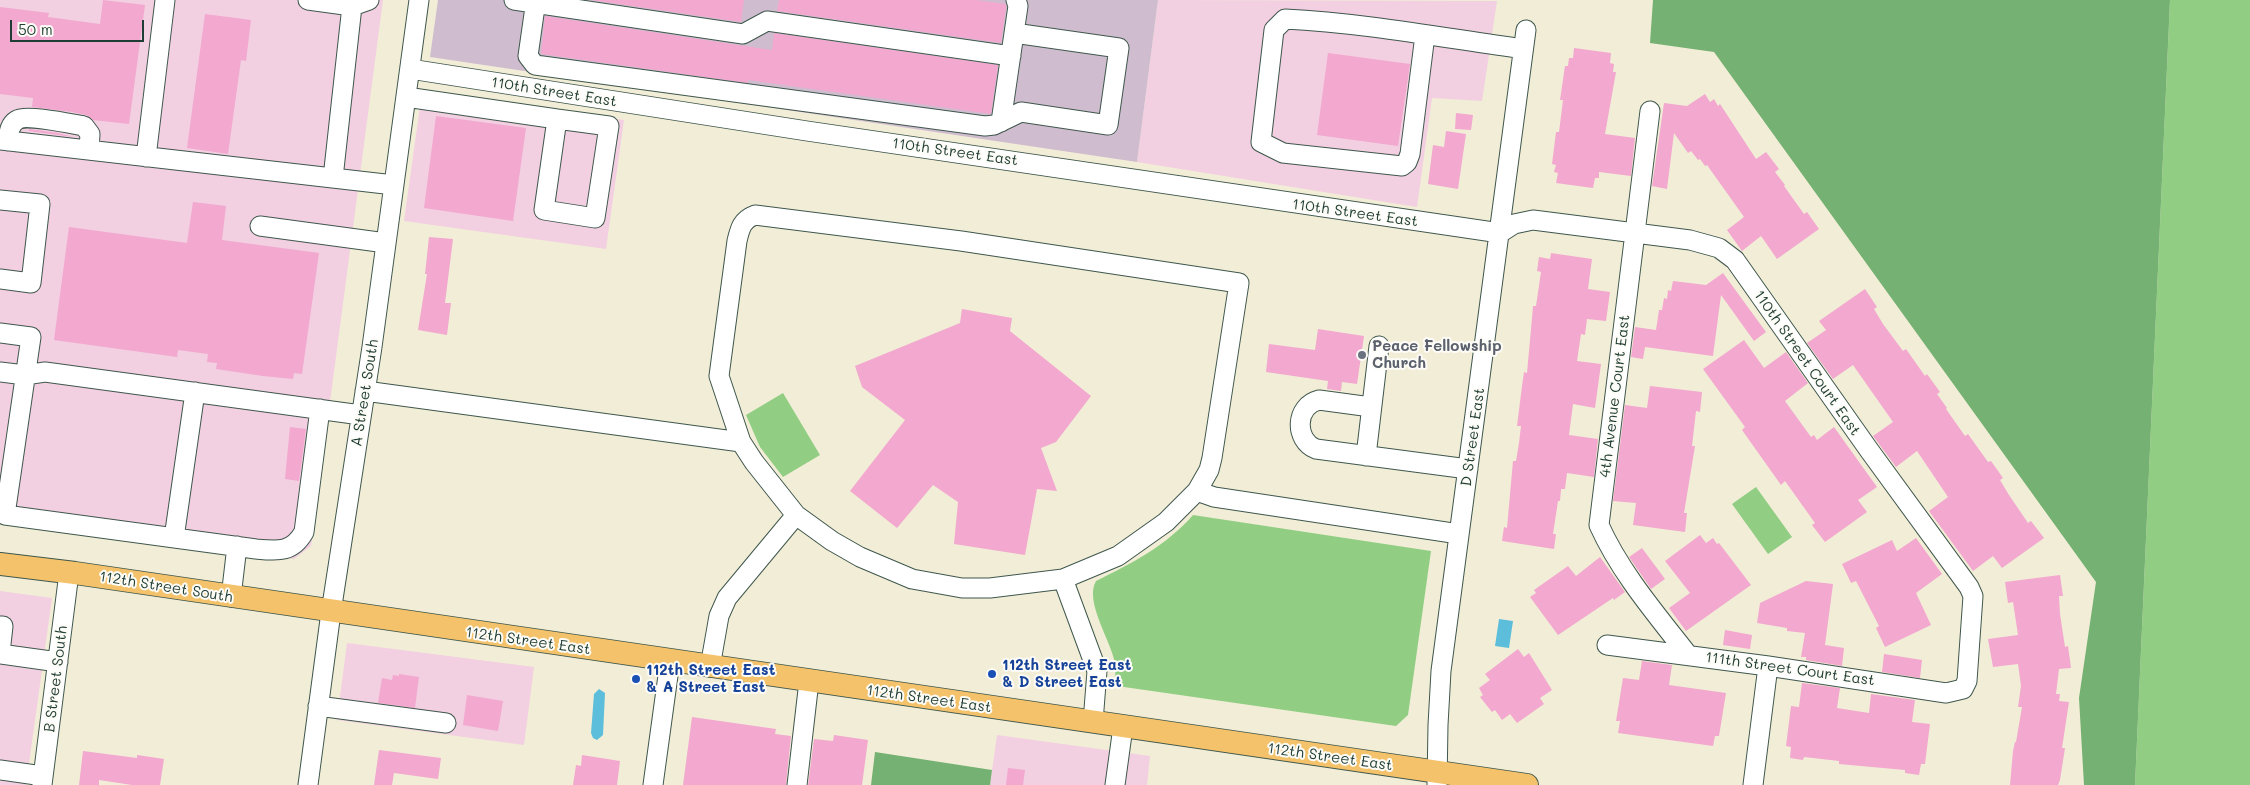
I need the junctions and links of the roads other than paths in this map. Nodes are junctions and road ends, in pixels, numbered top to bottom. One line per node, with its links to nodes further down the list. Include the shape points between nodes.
1 (165, 0): 19 (street)
2 (308, 0): 7 (street)
3 (419, 0): 13 (street, A Street South)
4 (514, 0): 6 (street)
5 (1016, 0): 9 (street)
6 (536, 2): 12 (street, via 743,34 767,21); 17 (street, via 528,56 535,65 985,126)
7 (361, 3): 20 (street)
8 (1526, 30): 11 (street, D Street East)
9 (1014, 33): 12 (street); 17 (street, via 1118,48 1108,125 1021,112)
10 (1425, 35): 10 (street, via 1332,21 1285,19 1274,30 1261,142 1283,153 1402,166 1410,154); 11 (street)
11 (1523, 49): 24 (street, D Street East)
12 (1011, 56): 17 (street)
13 (410, 69): 14 (street, A Street South); 24 (street, 110th Street East)
14 (406, 97): 16 (street); 21 (street, A Street South)
15 (1650, 111): 25 (street, 4th Avenue Court East)
16 (557, 119): 16 (street, via 544,210 595,218 609,126)
17 (1001, 122)
18 (4, 141): 19 (street)
19 (146, 157): 20 (street)
20 (333, 178): 21 (street)
21 (394, 185): 26 (street, A Street South)
22 (0, 200): 27 (street, via 40,204 30,283)
23 (260, 226): 26 (street)
24 (1500, 234): 25 (street, 110th Street Court East, via 1514,224 1533,220); 39 (street, D Street East)
25 (1634, 234): 54 (street, 4th Avenue Court East, via 1599,525 1652,609); 60 (street, 110th Street Court East, via 1712,245 1735,260 1969,586 1973,596)
26 (386, 243): 32 (street, A Street South)
27 (0, 279)
28 (0, 333): 31 (street, via 30,337)
29 (1379, 346): 34 (street)
30 (0, 372): 31 (street)
31 (25, 375): 33 (street, via 45,372); 43 (street, via 5,515)
32 (365, 391): 36 (street, A Street South); 37 (street)
33 (195, 392): 35 (street); 43 (street)
34 (1371, 407): 38 (street); 38 (street, via 1319,400 1311,402 1302,414 1300,424 1301,433 1310,446)
35 (320, 409): 36 (street); 44 (street, via 301,538 279,552)
36 (361, 415): 49 (street, A Street South)
37 (741, 442): 40 (street, via 719,376 737,241 740,228 746,219 754,215 961,241 1239,283 1212,458); 41 (street)
38 (1366, 456): 39 (street)
39 (1468, 469): 42 (street, D Street East)
40 (1197, 491): 42 (street, via 1214,497); 47 (street, via 1166,522 1118,556)
41 (796, 514): 47 (street, via 860,558 933,584 990,588); 58 (street, via 727,598 719,616)
42 (1460, 534): 66 (street, D Street East, via 1441,671)
43 (174, 538): 44 (street)
44 (237, 546): 48 (street)
45 (0, 564): 46 (main road, 112th Street South)
46 (69, 573): 48 (main road, 112th Street South); 56 (street, B Street South)
47 (1063, 579): 62 (street, via 1097,671)
48 (231, 597): 49 (main road, 112th Street South)
49 (331, 612): 55 (main road, 112th Street East); 61 (street, A Street South)
50 (2, 626): 52 (street)
51 (1607, 645): 54 (street, 111th Street Court East)
52 (0, 648): 53 (street)
53 (0, 654): 56 (street)
54 (1688, 655): 57 (street, 111th Street Court East)
55 (670, 661): 58 (main road, 112th Street East); 69 (street)
56 (58, 662): 67 (street, B Street South)
57 (1768, 666): 60 (street, 111th Street Court East, via 1946,693 1963,689); 73 (street)
58 (710, 667): 59 (main road, 112th Street East)
59 (809, 681): 62 (main road, 112th Street East); 70 (street)
60 (1967, 681)
61 (318, 706): 63 (street); 68 (street, A Street South)
62 (1093, 722): 64 (main road, 112th Street East)
63 (446, 723)
64 (1123, 727): 66 (main road, 112th Street East); 71 (street)
65 (0, 770): 67 (street)
66 (1437, 779): 72 (main road, 112th Street East)
67 (42, 780)
68 (308, 785)
69 (653, 785)
70 (797, 785)
71 (1115, 785)
72 (1526, 785)
73 (1752, 785)

